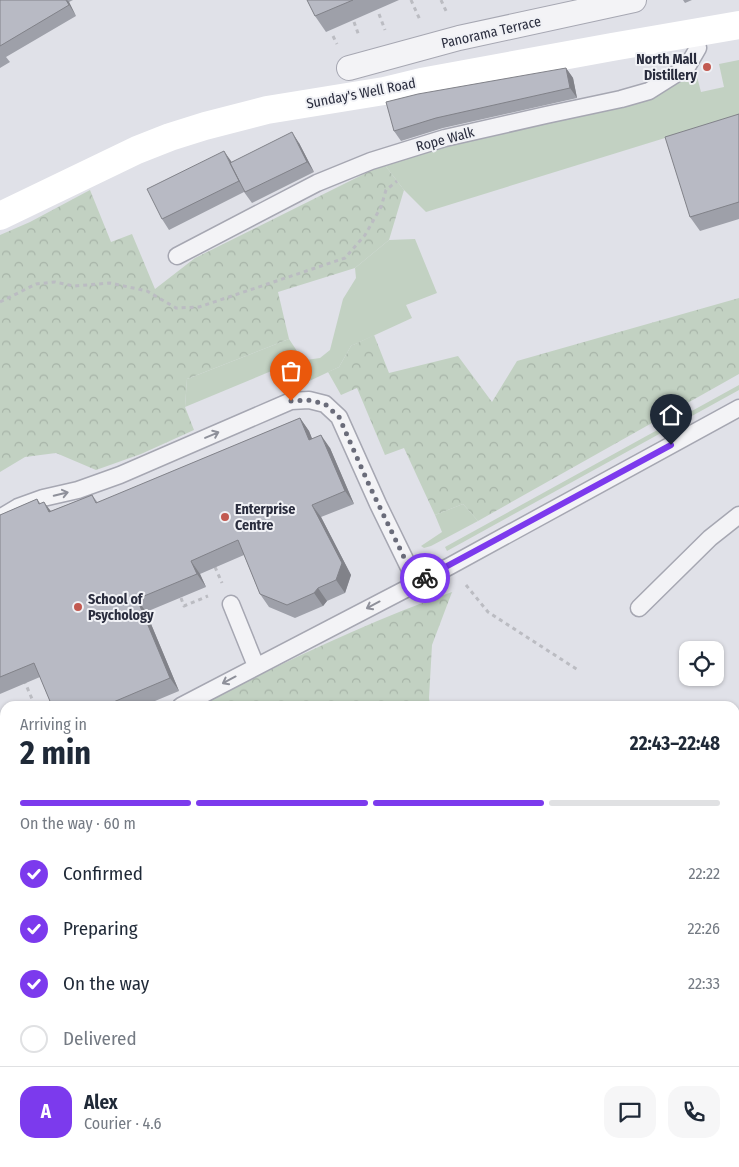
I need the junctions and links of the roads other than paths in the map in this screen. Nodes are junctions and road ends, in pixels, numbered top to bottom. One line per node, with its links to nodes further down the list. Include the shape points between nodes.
1 (634, 0): 4 (street, Panorama Terrace, via 459,38)
2 (739, 25): 3 (main road, Sunday's Well Road)
3 (695, 32): 5 (main road, Sunday's Well Road, via 267,110 205,126 137,150); 6 (lane, Rope Walk, via 698,48 687,67 650,91 444,138 371,160 316,183)
4 (349, 68)
5 (0, 216)
6 (177, 256)
7 (739, 408): 10 (lane)
8 (739, 515): 12 (lane, via 710,538)
9 (0, 518): 10 (lane, one-way to 10, via 43,498 120,475 291,401 308,400 325,404 339,417)
10 (416, 582): 13 (lane, one-way to 13)
11 (231, 604): 13 (lane)
12 (639, 608)
13 (256, 666): 14 (lane, one-way to 14)
14 (190, 701)

